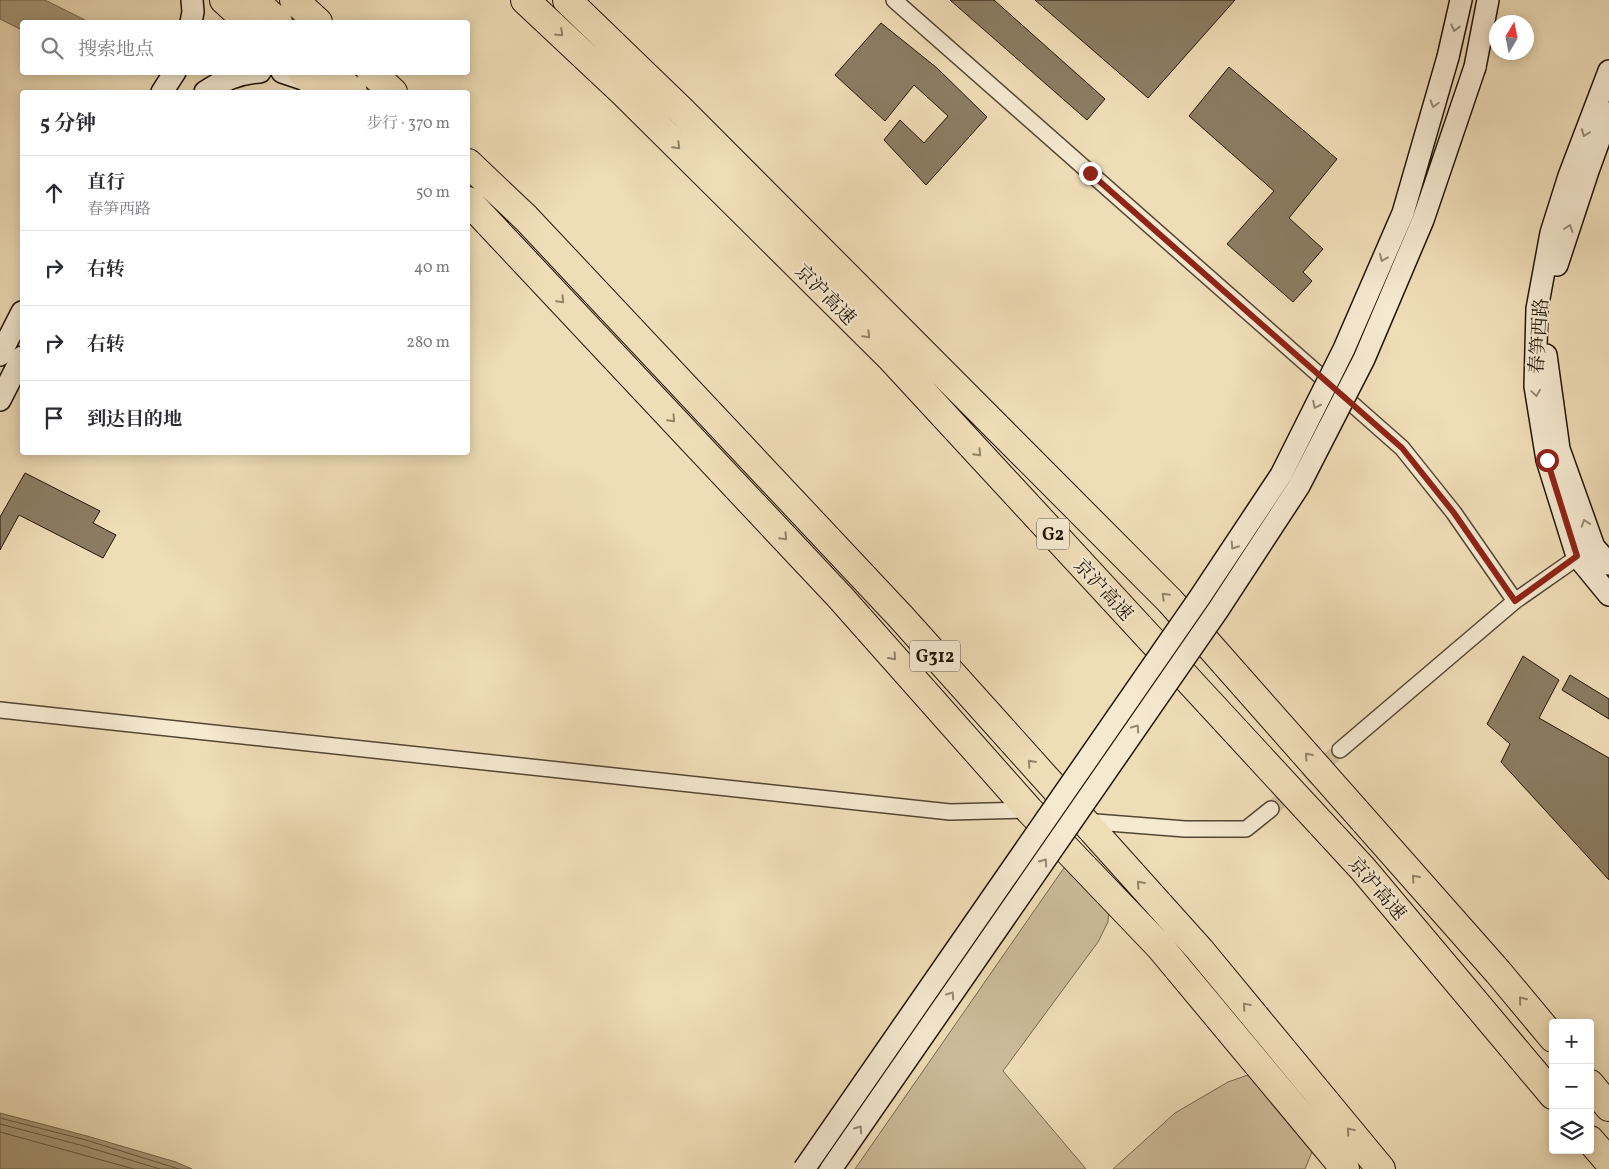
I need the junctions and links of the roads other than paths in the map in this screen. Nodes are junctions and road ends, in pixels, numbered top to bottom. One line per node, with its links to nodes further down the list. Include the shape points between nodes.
1 (192, 0): 10 (main road)
2 (224, 0): 11 (highway)
3 (254, 0): 12 (highway)
4 (294, 0): 13 (highway)
5 (525, 0): 44 (highway, 京沪高速 / G2, one-way to 44, via 623,92 890,357 1363,869)
6 (568, 0): 42 (highway, 京沪高速 / G2, one-way to 6, via 1170,600)
7 (894, 0): 36 (street, via 1402,448 1454,513)
8 (1461, 0): 48 (main road, one-way to 48, bridge, via 1448,57 1402,213 1344,349 1281,474 1194,606)
9 (1488, 0): 49 (main road, one-way to 9, bridge, via 1218,610 1300,486 1364,358 1423,220 1475,67)
10 (191, 20)
11 (246, 20)
12 (276, 20)
13 (316, 20)
14 (1609, 71): 33 (main road, 春笋西路, one-way to 33, via 1551,233 1537,308 1535,386 1547,460)
15 (173, 75): 20 (main road)
16 (243, 75): 21 (main road)
17 (295, 75): 19 (main road)
18 (374, 75): 23 (highway)
19 (317, 80): 22 (highway)
20 (163, 90)
21 (208, 90)
22 (347, 90)
23 (391, 90)
24 (1609, 113): 33 (main road, 春笋西路, one-way to 24, via 1559,449 1546,356 1557,265)
25 (470, 165): 41 (highway, G312, one-way to 25, via 894,610 526,218)
26 (470, 203): 28 (highway, G312)
27 (470, 227): 28 (highway)
28 (542, 281): 40 (highway, G312, one-way to 40, via 840,597)
29 (20, 316): 30 (main road)
30 (0, 355)
31 (20, 362): 32 (main road)
32 (0, 400)
33 (1585, 551): 34 (main road, 春笋西路); 35 (main road, 春笋西路); 36 (street)
34 (1609, 564)
35 (1609, 595)
36 (1515, 601): 38 (street)
37 (0, 710): 40 (street, via 950,812)
38 (1340, 750)
39 (1271, 809): 41 (street, via 1246,829 1185,830)
40 (1029, 810): 41 (street); 50 (highway, G312, via 1160,946)
41 (1083, 821): 51 (highway, G312, one-way to 41, via 1200,950)
42 (1549, 1033)
43 (1594, 1089): 45 (highway)
44 (1549, 1090)
45 (1609, 1107)
46 (1594, 1145): 47 (highway)
47 (1609, 1162)
48 (804, 1169)
49 (831, 1169)
50 (1345, 1169)
51 (1381, 1169)

